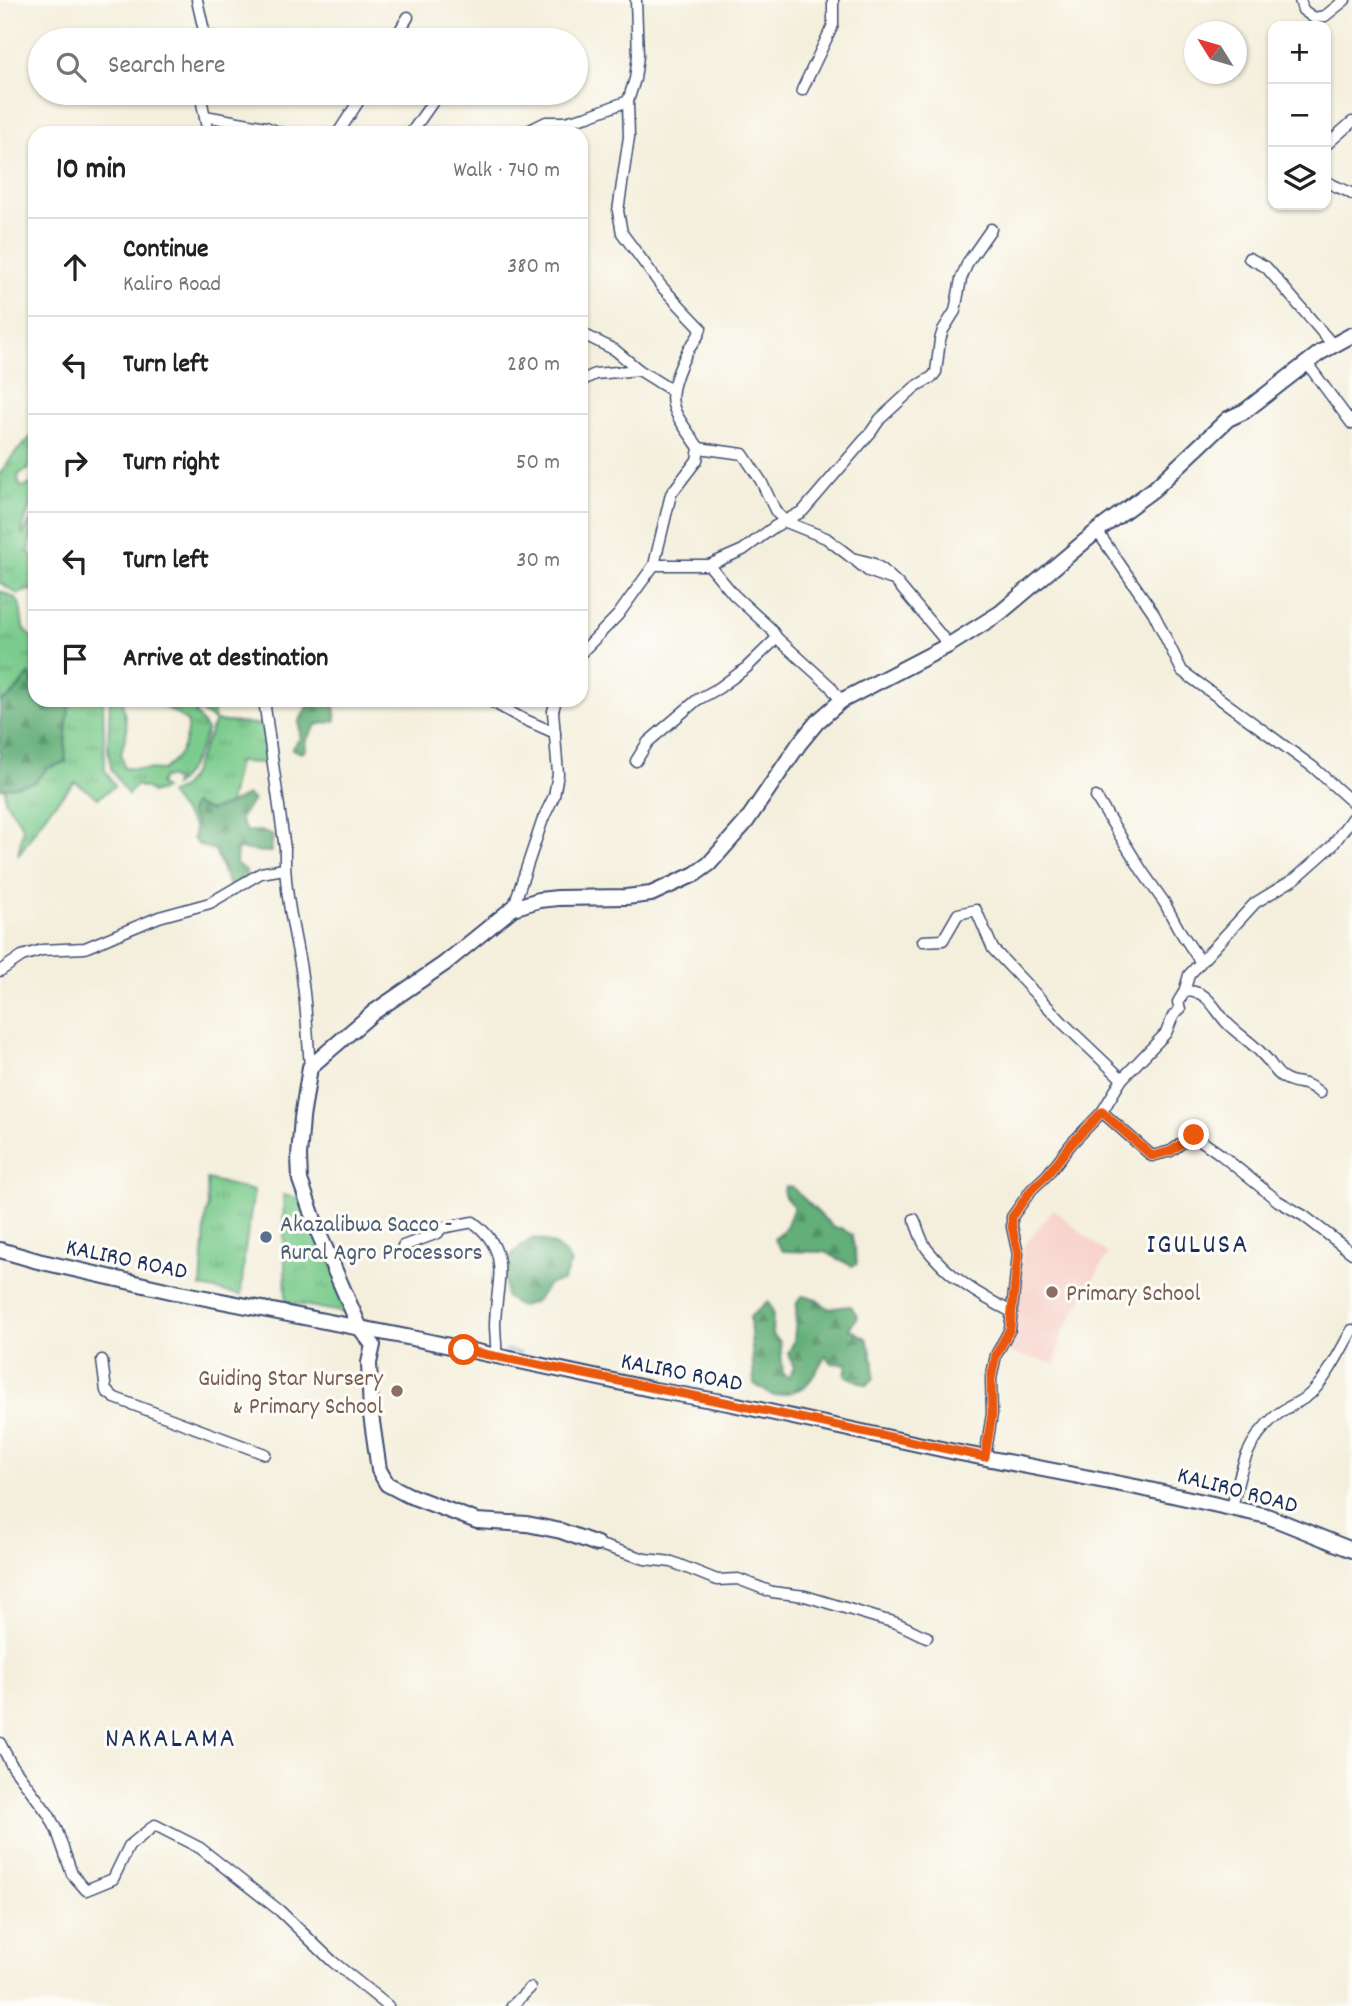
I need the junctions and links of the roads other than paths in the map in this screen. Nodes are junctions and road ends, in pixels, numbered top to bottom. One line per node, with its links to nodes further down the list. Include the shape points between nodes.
1 (197, 0): 7 (street)
2 (636, 0): 10 (street, via 638,56)
3 (833, 0): 9 (street, via 833,25)
4 (1300, 0): 5 (street, via 1303,10 1314,18 1325,16)
5 (1345, 0)
6 (408, 17): 8 (street)
7 (203, 28)
8 (401, 28)
9 (802, 90)
10 (628, 101): 20 (street, via 577,119); 32 (street, via 629,137 618,211 622,233 662,287 701,328)
11 (203, 105): 14 (street)
12 (356, 105): 18 (street)
13 (431, 105): 19 (street)
14 (205, 116): 16 (street); 17 (street)
15 (1352, 122): 21 (street)
16 (207, 126)
17 (259, 126)
18 (343, 126)
19 (416, 126)
20 (538, 126)
21 (1331, 141)
22 (1331, 185): 23 (street)
23 (1352, 194)
24 (992, 229): 35 (street, via 961,279 955,311 940,340 936,372 880,419 803,511)
25 (1249, 257): 28 (street, via 1266,267)
26 (1352, 335): 28 (street)
27 (588, 336): 30 (street, via 615,350)
28 (1333, 345): 29 (street)
29 (1306, 362): 33 (street); 36 (street, via 1245,411 1228,419 1154,489)
30 (639, 370): 31 (street); 32 (street)
31 (588, 378)
32 (671, 390): 34 (street, via 677,416)
33 (1352, 424)
34 (699, 449): 35 (street, via 743,454 776,513); 37 (street, via 697,460 671,494)
35 (786, 522): 38 (street); 40 (street, via 826,538 852,558 872,563 894,580)
36 (1097, 531): 40 (street, via 1000,613); 49 (street, via 1153,612 1182,671 1313,767)
37 (654, 565): 38 (street); 41 (street, via 618,615)
38 (709, 565): 39 (street)
39 (777, 638): 42 (street); 47 (street, via 746,668 696,700 648,742)
40 (949, 645): 42 (street)
41 (588, 646)
42 (841, 701): 52 (street, via 799,744 746,822 695,874 651,894 558,898)
43 (265, 707): 51 (street)
44 (501, 707): 46 (street)
45 (554, 707): 46 (street)
46 (555, 733): 52 (street, via 558,774 554,796)
47 (636, 761)
48 (1096, 797): 54 (street)
49 (1352, 802)
50 (1352, 818): 54 (street, via 1332,846 1296,878 1255,903)
51 (284, 869): 55 (street, via 261,873 210,903 159,917 85,948 42,950 22,956); 57 (street, via 300,960)
52 (513, 908): 57 (street, via 370,1015)
53 (923, 941): 58 (street, via 943,940 958,914 976,910 993,949)
54 (1200, 961): 56 (street)
55 (0, 971)
56 (1184, 992): 58 (street, via 1166,1033); 59 (street, via 1206,996 1279,1075 1309,1083)
57 (310, 1067): 66 (street, via 298,1171 319,1234)
58 (1122, 1079): 60 (street)
59 (1320, 1094)
60 (1102, 1112): 64 (street, via 1152,1156 1171,1151 1194,1135); 65 (street, via 1012,1217 1018,1254)
61 (914, 1219): 65 (street, via 925,1248 954,1276 974,1293)
62 (403, 1245): 68 (street, via 461,1223 473,1222 486,1232 499,1254)
63 (0, 1250): 66 (street, KALIRO ROAD, via 175,1292)
64 (1352, 1253)
65 (1012, 1312): 71 (street, via 991,1379)
66 (360, 1328): 68 (street, KALIRO ROAD); 73 (street, via 373,1345 371,1415 379,1470 387,1484 477,1521 527,1524)
67 (1352, 1330): 72 (street, via 1310,1394 1279,1412 1247,1450)
68 (496, 1357): 71 (street, KALIRO ROAD)
69 (102, 1360): 70 (street, via 106,1391 115,1398)
70 (265, 1454)
71 (985, 1457): 72 (street, KALIRO ROAD)
72 (1232, 1509): 74 (street, KALIRO ROAD, via 1268,1516)
73 (597, 1544): 75 (street, via 672,1562 717,1580 738,1579 772,1592 805,1595 898,1622)
74 (1352, 1550)
75 (927, 1637)
76 (0, 1743): 78 (street, via 49,1815 72,1874 86,1890 113,1879 129,1846 155,1825 200,1848)
77 (530, 1988): 79 (street)
78 (388, 2006)
79 (512, 2006)

